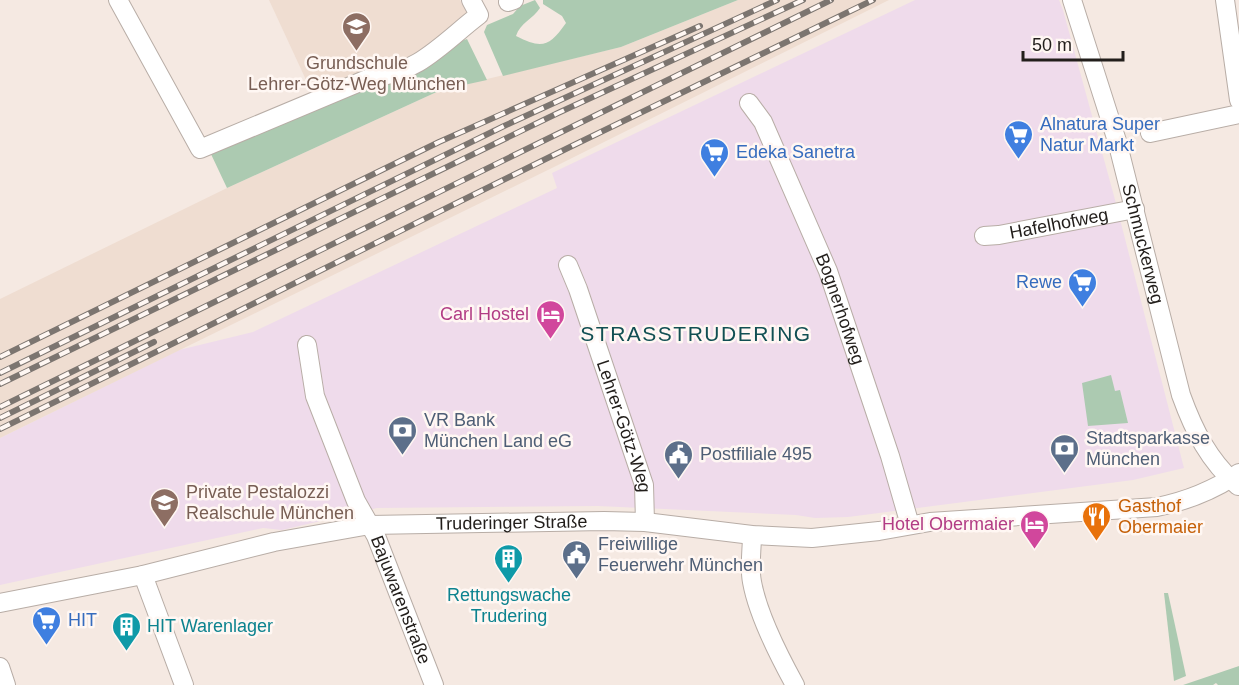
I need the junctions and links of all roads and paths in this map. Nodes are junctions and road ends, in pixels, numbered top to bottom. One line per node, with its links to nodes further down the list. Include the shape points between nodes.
1 (118, 0): 4 (street, via 200,149 372,77 410,68 429,56)
2 (1072, 0): 9 (street, Schmuckerweg)
3 (1225, 0): 5 (street)
4 (475, 7)
5 (1239, 100)
6 (749, 103): 16 (street, Bognerhofweg, via 763,122 828,271)
7 (1239, 114): 8 (street)
8 (1150, 133)
9 (1135, 210): 10 (street, Hafelhofweg); 13 (street, Schmuckerweg, via 1190,420 1208,454)
10 (984, 236)
11 (568, 265): 14 (street, Lehrer-Götz-Weg, via 644,485)
12 (307, 345): 15 (street, Bajuwarenstraße, via 315,396 356,501)
13 (1236, 480): 16 (street, Truderinger Straße, via 1157,507)
14 (645, 522): 15 (street, Truderinger Straße); 17 (street, Truderinger Straße)
15 (370, 525): 18 (street, Truderinger Straße, via 273,542); 23 (street, Bajuwarenstraße)
16 (910, 525): 17 (street, Truderinger Straße, via 833,537)
17 (752, 535): 24 (street, via 752,581 766,625)
18 (143, 575): 19 (street, Truderinger Straße); 22 (street)
19 (0, 603)
20 (0, 667): 21 (street)
21 (6, 685)
22 (183, 685)
23 (434, 685)
24 (795, 685)

